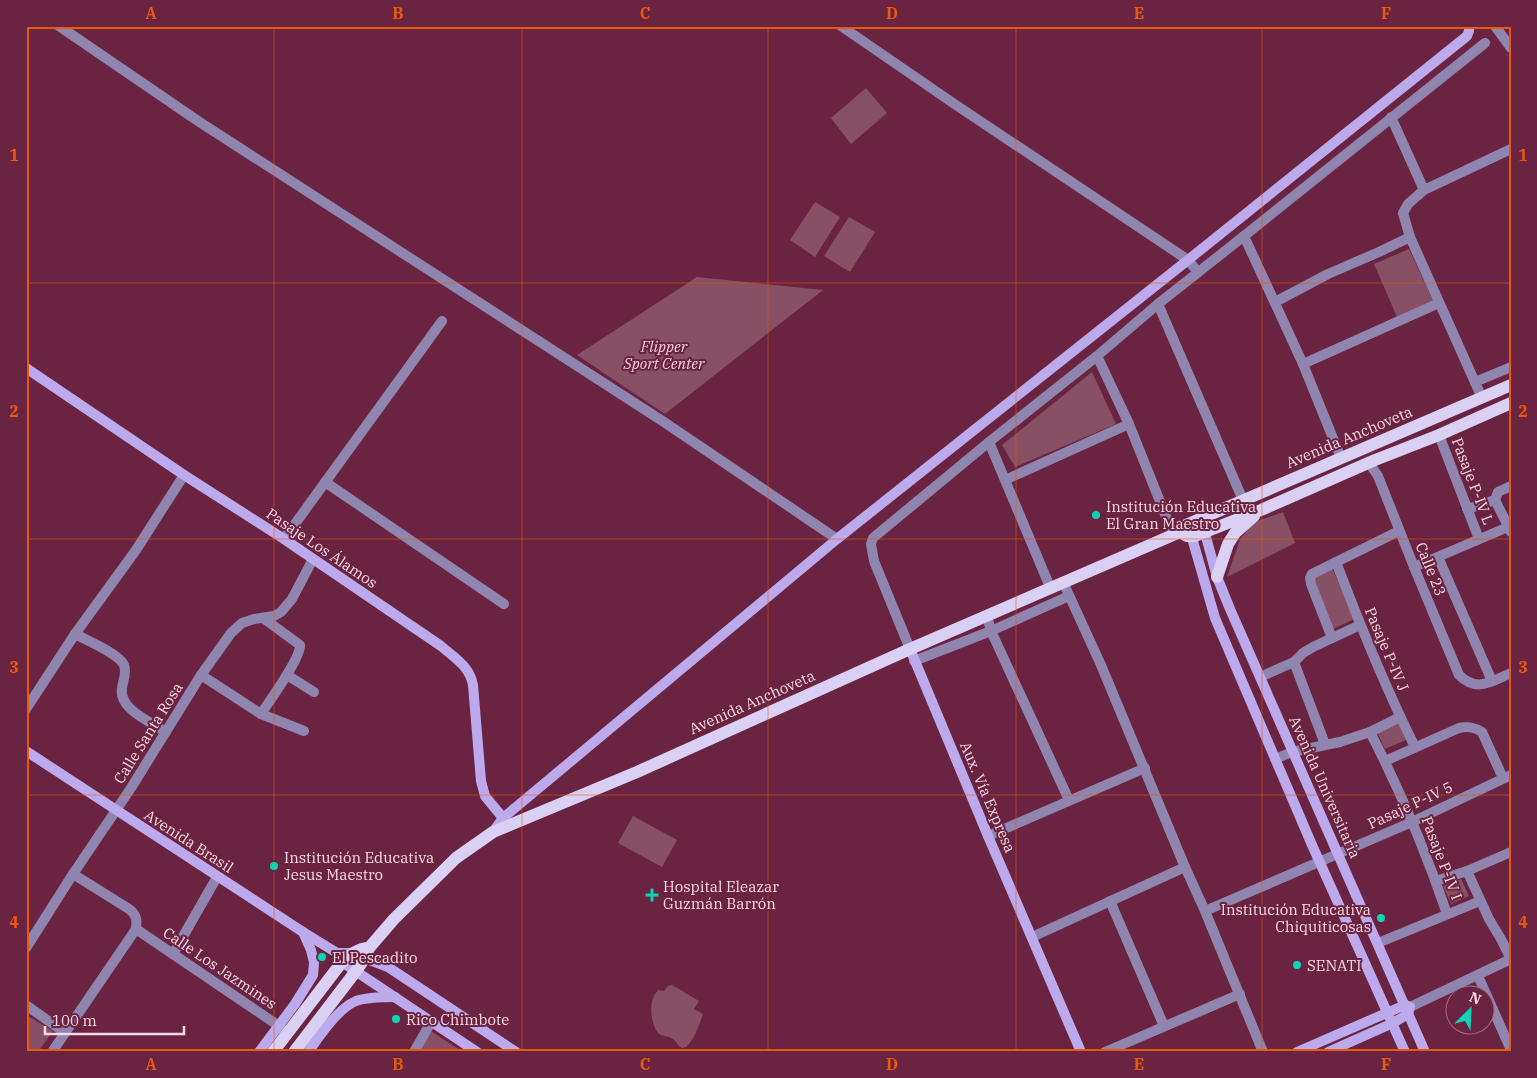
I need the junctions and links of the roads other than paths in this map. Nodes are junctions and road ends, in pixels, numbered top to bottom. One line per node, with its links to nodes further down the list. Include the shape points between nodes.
1 (59, 26): 44 (street, via 198,121 664,422)
2 (841, 26): 12 (street)
3 (1496, 26): 6 (street)
4 (1470, 27): 12 (main road, via 1467,36)
5 (1486, 43): 7 (street)
6 (1511, 48)
7 (1391, 117): 9 (street); 10 (street)
8 (1511, 149): 9 (street)
9 (1424, 190): 11 (street, via 1403,213)
10 (1244, 236): 13 (street); 14 (street)
11 (1410, 237): 14 (street); 15 (street)
12 (1188, 260): 13 (street); 44 (main road)
13 (1198, 272): 16 (street)
14 (1275, 302): 19 (street)
15 (1439, 303): 19 (street); 22 (street)
16 (1158, 304): 18 (street); 35 (street)
17 (442, 321): 33 (street)
18 (1098, 356): 26 (street); 28 (street)
19 (1302, 364): 29 (street)
20 (1511, 367): 22 (street)
21 (26, 368): 31 (main road, Pasaje Los Álamos)
22 (1475, 382): 24 (street)
23 (1511, 385): 24 (main road, Avenida Anchoveta)
24 (1482, 398): 29 (main road, Avenida Anchoveta)
25 (1511, 403): 27 (main road, Avenida Anchoveta)
26 (1129, 424): 32 (street); 39 (street)
27 (1438, 435): 30 (main road, Avenida Anchoveta); 37 (street, Pasaje P-IV L)
28 (989, 442): 32 (street); 61 (street, Aux. Vía Expresa, via 873,538 871,552)
29 (1342, 458): 35 (main road, Avenida Anchoveta)
30 (1369, 463): 38 (main road, Avenida Anchoveta); 41 (street, Calle 23, via 1378,476)
31 (184, 475): 43 (main road, Pasaje Los Álamos); 59 (street, via 136,550)
32 (1005, 480): 52 (street)
33 (325, 482): 43 (street); 54 (street)
34 (1511, 486): 36 (street, via 1498,492)
35 (1243, 500): 39 (main road, Avenida Anchoveta)
36 (1495, 500): 37 (street); 40 (street)
37 (1466, 509): 45 (street, Pasaje P-IV L)
38 (1261, 510): 42 (main road, Avenida Anchoveta); 50 (main road, via 1235,532)
39 (1186, 529): 42 (main road, Avenida Anchoveta); 51 (main road, Avenida Anchoveta); 79 (main road, via 1215,618)
40 (1510, 529): 45 (street)
41 (1399, 531): 48 (street); 49 (street, Calle 23)
42 (1205, 532): 50 (main road, Avenida Universitaria)
43 (284, 539): 47 (main road, Pasaje Los Álamos)
44 (837, 539): 85 (main road)
45 (1479, 539): 46 (street)
46 (1438, 557): 49 (street); 67 (street)
47 (313, 559): 56 (street, Calle Santa Rosa, via 292,599 281,612); 85 (main road, Pasaje Los Álamos, via 441,646 471,675 481,781 485,796)
48 (1336, 562): 57 (street, Pasaje P-IV J); 60 (street, via 1315,571 1310,578)
49 (1414, 567): 67 (street, Calle 23, via 1456,671 1469,683 1480,686)
50 (1217, 577): 66 (main road, Avenida Universitaria)
51 (1063, 582): 52 (main road, Avenida Anchoveta); 53 (street)
52 (1050, 587): 55 (main road, Avenida Anchoveta)
53 (1069, 596): 58 (street); 81 (street)
54 (504, 604)
55 (987, 616): 58 (street); 61 (main road, Avenida Anchoveta)
56 (263, 618): 64 (street, via 300,645); 65 (street, Calle Santa Rosa, via 242,623 232,632)
57 (1360, 625): 60 (street); 71 (street, Pasaje P-IV J)
58 (992, 631): 61 (street); 83 (street)
59 (75, 634): 69 (street); 73 (street, via 115,656 124,665 123,702)
60 (1332, 638): 62 (street, via 1303,653)
61 (912, 655): 87 (main road, Avenida Anchoveta); 88 (main road, Aux. Vía Expresa)
62 (1294, 662): 66 (street); 75 (street)
63 (1511, 673): 67 (street)
64 (287, 674): 68 (street); 70 (street)
65 (201, 675): 70 (street); 73 (street, Calle Santa Rosa)
66 (1260, 677): 78 (main road, Avenida Universitaria)
67 (1492, 680)
68 (314, 692)
69 (26, 709)
70 (261, 714): 72 (street)
71 (1400, 717): 74 (street); 76 (street, Pasaje P-IV J)
72 (304, 731)
73 (166, 732): 84 (street, Calle Santa Rosa)
74 (1370, 732): 75 (street); 80 (street, Pasaje P-IV I)
75 (1326, 744): 78 (street)
76 (1415, 747): 80 (street); 82 (street, via 1459,728 1475,728 1482,732)
77 (26, 751): 84 (main road, Avenida Brasil)
78 (1292, 752): 79 (street); 90 (main road, Avenida Universitaria)
79 (1275, 759): 91 (main road)
80 (1385, 761): 86 (street, Pasaje P-IV I)
81 (1145, 768): 83 (street); 92 (street)
82 (1507, 776): 86 (street, Pasaje P-IV 5)
83 (1069, 800): 88 (street)
84 (116, 810): 94 (street, Calle Santa Rosa); 95 (main road, Avenida Brasil)
85 (503, 818): 87 (main road)
86 (1412, 822): 90 (street, Pasaje P-IV 5); 96 (street, Pasaje P-IV I)
87 (493, 832): 107 (main road, Avenida Anchoveta, via 456,858 394,919)
88 (988, 836): 103 (main road, Aux. Vía Expresa)
89 (1511, 852): 93 (street)
90 (1339, 854): 91 (street, Pasaje P-IV 5); 105 (main road, Avenida Universitaria)
91 (1320, 862): 99 (street, Pasaje P-IV 5); 117 (main road)
92 (1185, 867): 98 (street); 99 (street)
93 (1467, 871): 96 (street); 97 (street)
94 (73, 874): 101 (street, via 135,914); 106 (street, Calle Santa Rosa)
95 (217, 877): 102 (main road, Avenida Brasil); 108 (street)
96 (1436, 881): 100 (street, Pasaje P-IV I)
97 (1480, 900): 100 (street); 104 (street)
98 (1110, 901): 103 (street); 120 (street)
99 (1206, 911): 113 (street)
100 (1447, 914): 105 (street)
101 (136, 929): 108 (street, Calle Los Jazmines); 122 (street)
102 (303, 932): 109 (main road, Avenida Brasil); 121 (main road, via 311,950 314,975)
103 (1032, 937): 132 (main road, Aux. Vía Expresa)
104 (1506, 937): 110 (street)
105 (1378, 943): 116 (main road, Avenida Universitaria)
106 (26, 948)
107 (367, 953): 109 (main road, via 365,948); 111 (main road, Avenida Anchoveta); 131 (main road)
108 (173, 954): 121 (street, Calle Los Jazmines)
109 (343, 956): 111 (main road, Avenida Brasil); 121 (main road)
110 (1511, 959): 112 (street)
111 (356, 972): 114 (main road, Avenida Brasil); 127 (main road, Avenida Anchoveta)
112 (1478, 976): 116 (street); 123 (street)
113 (1240, 994): 120 (street); 134 (street)
114 (395, 997): 118 (main road, Avenida Brasil); 128 (main road, via 356,1001 341,1011)
115 (26, 1005): 122 (street)
116 (1408, 1009): 117 (main road); 119 (main road); 138 (main road, Avenida Universitaria)
117 (1388, 1011): 119 (main road); 135 (main road)
118 (431, 1022): 129 (street); 130 (main road, Avenida Brasil)
119 (1393, 1023): 136 (main road); 137 (main road)
120 (1164, 1026): 133 (street)
121 (283, 1030): 125 (main road); 126 (main road)
122 (64, 1032): 124 (street)
123 (1510, 1044)
124 (52, 1052)
125 (259, 1052)
126 (273, 1052)
127 (294, 1052)
128 (308, 1052)
129 (414, 1052)
130 (477, 1052)
131 (516, 1052)
132 (1081, 1052)
133 (1105, 1052)
134 (1263, 1052)
135 (1297, 1052)
136 (1328, 1052)
137 (1405, 1052)
138 (1425, 1052)

